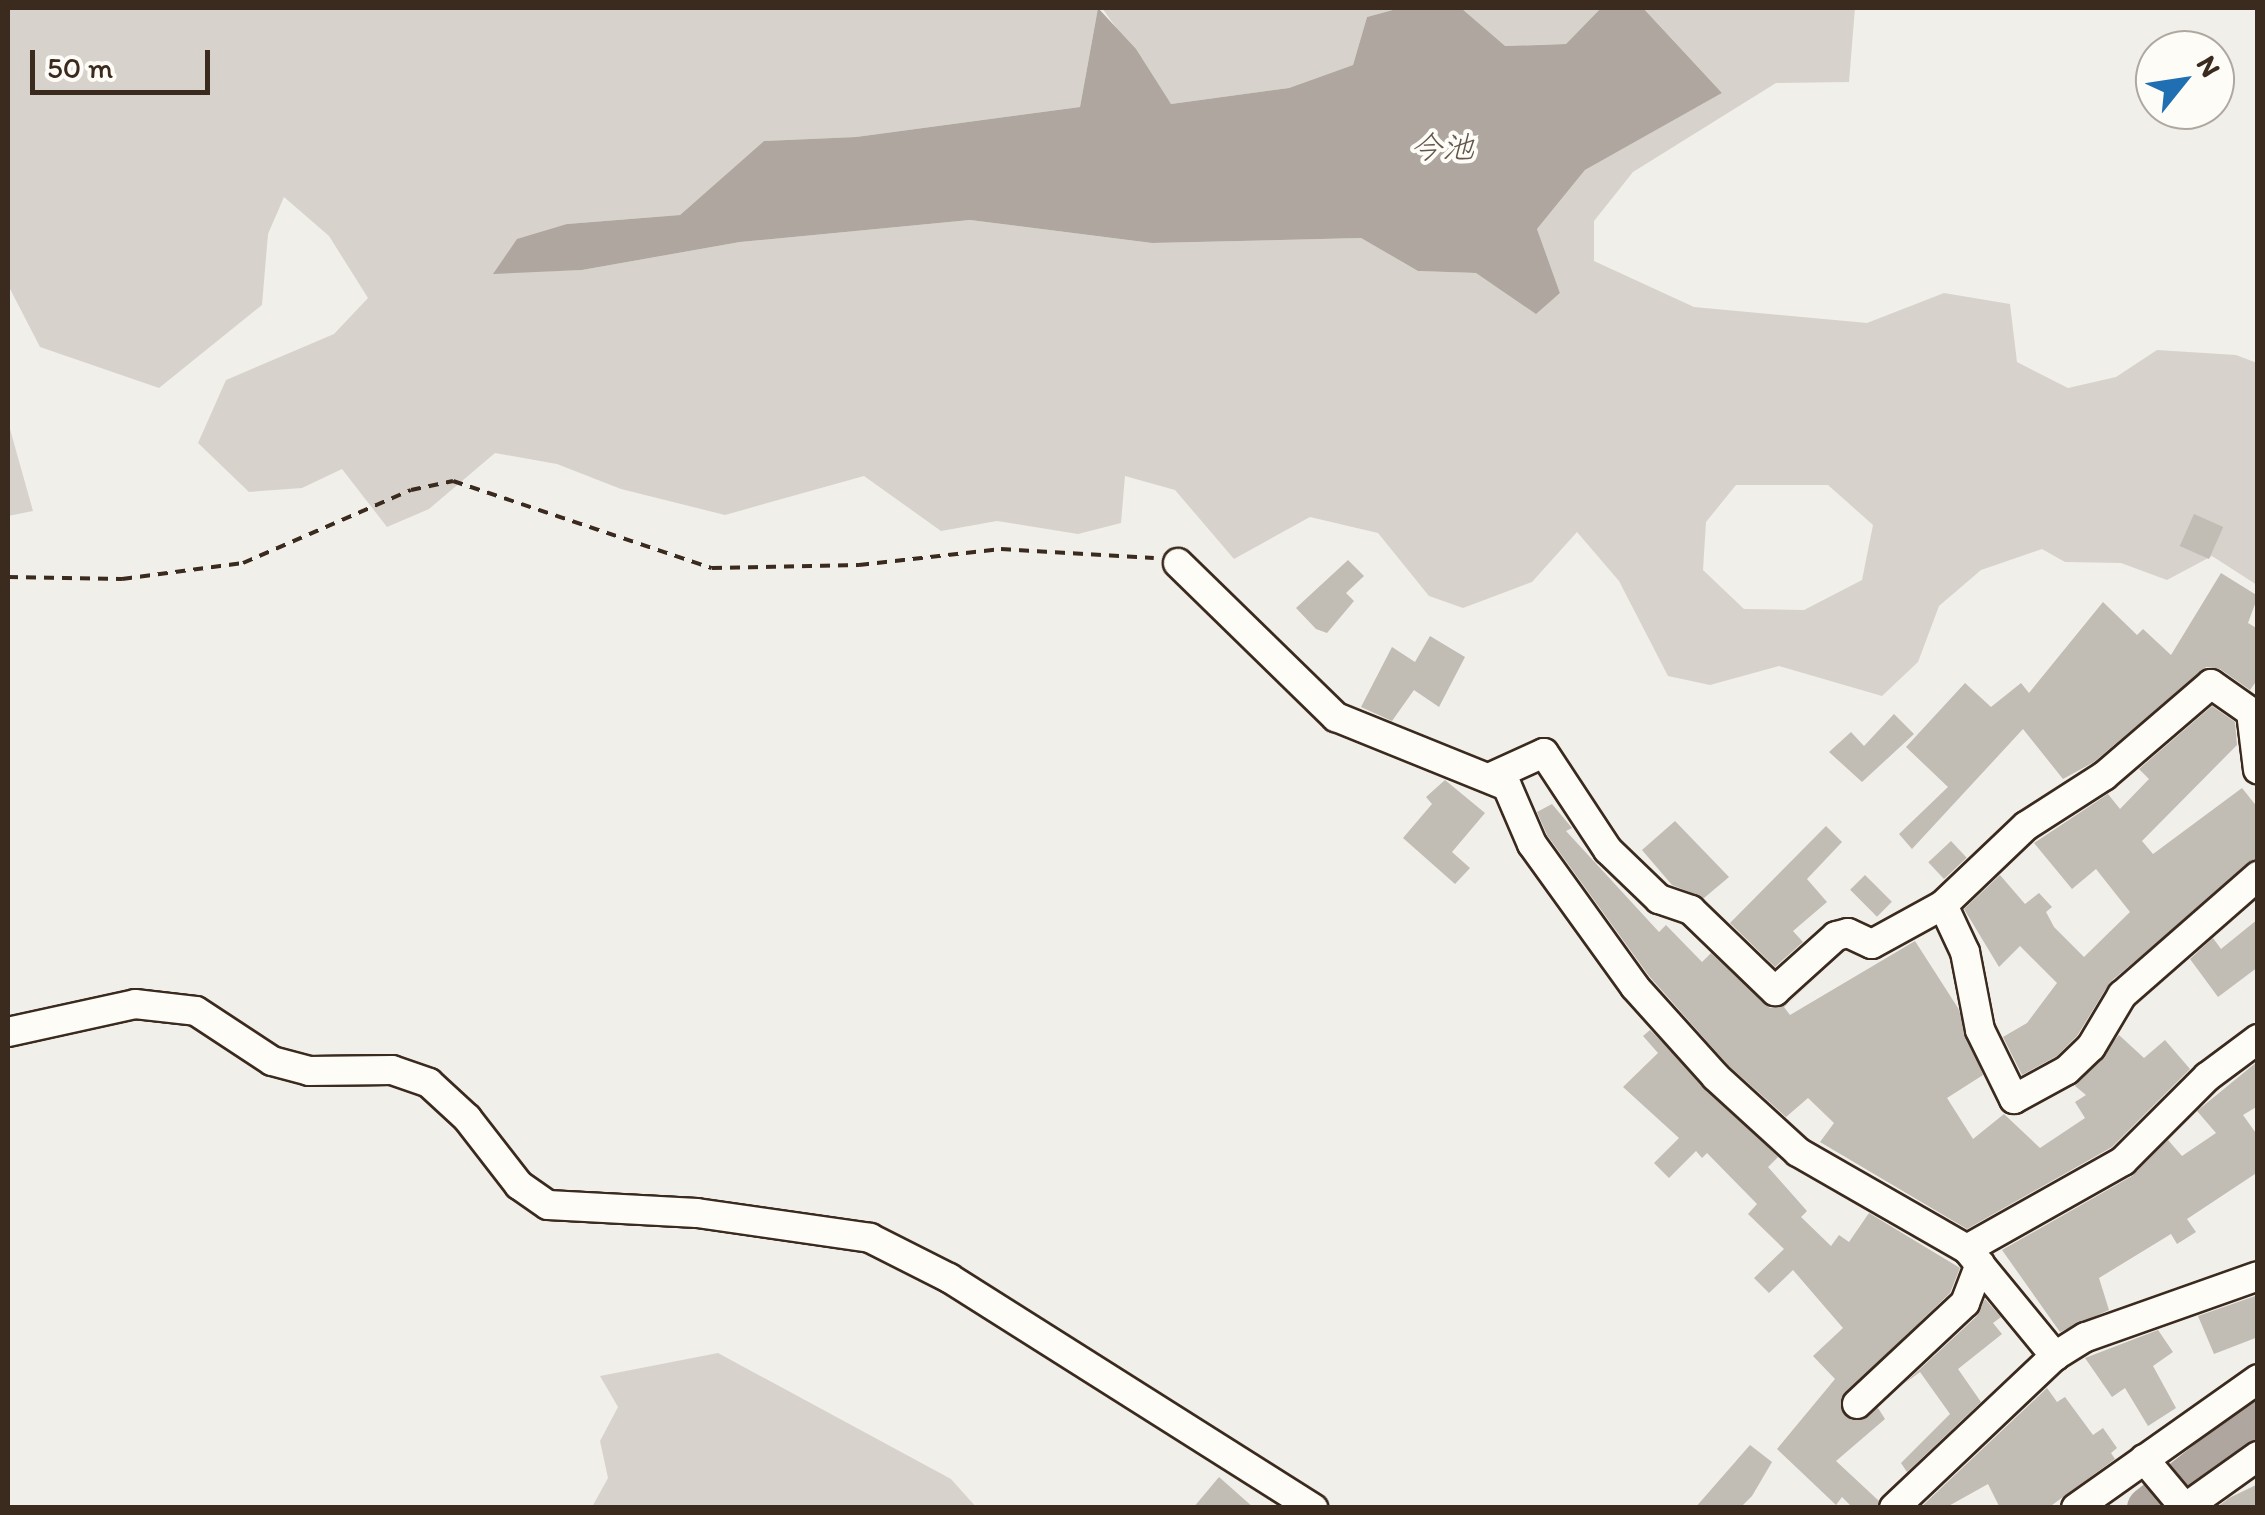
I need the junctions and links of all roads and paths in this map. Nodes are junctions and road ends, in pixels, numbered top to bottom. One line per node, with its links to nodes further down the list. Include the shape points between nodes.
1 (1178, 562): 2 (path, via 1115,552 1001,549 859,565 712,568 453,482 411,490 243,563 122,579); 4 (street, via 1336,717)
2 (8, 577)
3 (2258, 770): 6 (street, via 2252,712 2211,684 2104,776 2026,826)
4 (1491, 778): 6 (street, via 1544,753 1608,850 1659,899 1691,910 1775,991 1836,936 1848,932 1872,944); 9 (street, via 1507,786 1532,844 1635,987 1716,1076 1798,1152)
5 (2258, 876): 6 (street, via 2122,995 2091,1047 2066,1070 2014,1100 1980,1030 1966,952)
6 (1943, 906)
7 (8, 1032): 16 (street, via 135,1004 196,1011 272,1061 309,1071 392,1070 428,1083 467,1118 519,1185 548,1205 766,1220 870,1238 949,1278)
8 (2258, 1039): 9 (street, via 2207,1076 2123,1161)
9 (1974, 1257): 11 (street); 13 (street, via 1965,1303)
10 (2258, 1276): 11 (street, via 2086,1337)
11 (2056, 1356): 17 (street)
12 (2256, 1383): 15 (street)
13 (1857, 1404)
14 (2258, 1456): 15 (street, via 2182,1504)
15 (2140, 1466): 18 (street); 19 (street)
16 (1313, 1508)
17 (1894, 1508)
18 (2076, 1508)
19 (2096, 1508)

